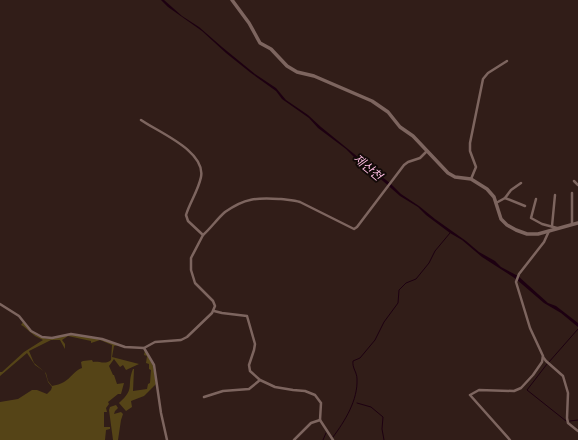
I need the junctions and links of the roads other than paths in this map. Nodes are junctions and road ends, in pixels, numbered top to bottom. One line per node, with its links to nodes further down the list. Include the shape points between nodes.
1 (232, 0): 4 (street, via 260,43 287,66 372,101 388,112 402,129 413,136)
2 (507, 61): 5 (street, via 483,79 470,143 476,167)
3 (141, 120): 20 (street, via 174,139 199,163 200,179 186,217)
4 (427, 151): 5 (street, via 451,175); 20 (street, via 420,158 407,162 354,229 300,202 262,198 244,200 223,214)
5 (470, 180): 13 (street, via 487,189)
6 (574, 181): 8 (street)
7 (522, 183): 11 (street, via 511,190)
8 (578, 185)
9 (572, 193): 16 (street)
10 (555, 195): 17 (street)
11 (505, 198): 13 (street); 14 (street)
12 (536, 199): 17 (street, via 531,218)
13 (496, 203): 19 (street, via 501,219 513,229 532,234)
14 (525, 206)
15 (578, 223): 16 (street)
16 (572, 224): 18 (street)
17 (552, 226): 18 (street)
18 (557, 228): 19 (street)
19 (550, 232): 24 (street, via 516,279 530,328)
20 (203, 235): 22 (street, via 191,258 191,270 197,286 213,301)
21 (0, 304): 23 (street, via 19,316 31,331 42,338 71,334 102,338 125,347)
22 (214, 311): 23 (street, via 187,337 181,340 155,342); 25 (street, via 248,317 255,344 249,369)
23 (144, 348): 29 (street, via 154,366)
24 (543, 356): 28 (street, via 563,376 568,393 568,423); 32 (street, via 536,372 522,388 514,391 479,390 470,395)
25 (260, 380): 26 (street, via 247,390 223,391); 27 (street, via 279,388 305,391 315,395 321,403)
26 (204, 397)
27 (320, 420): 30 (street, via 311,423); 31 (street)
28 (578, 431)
29 (167, 440)
30 (294, 440)
31 (333, 440)
32 (510, 440)

